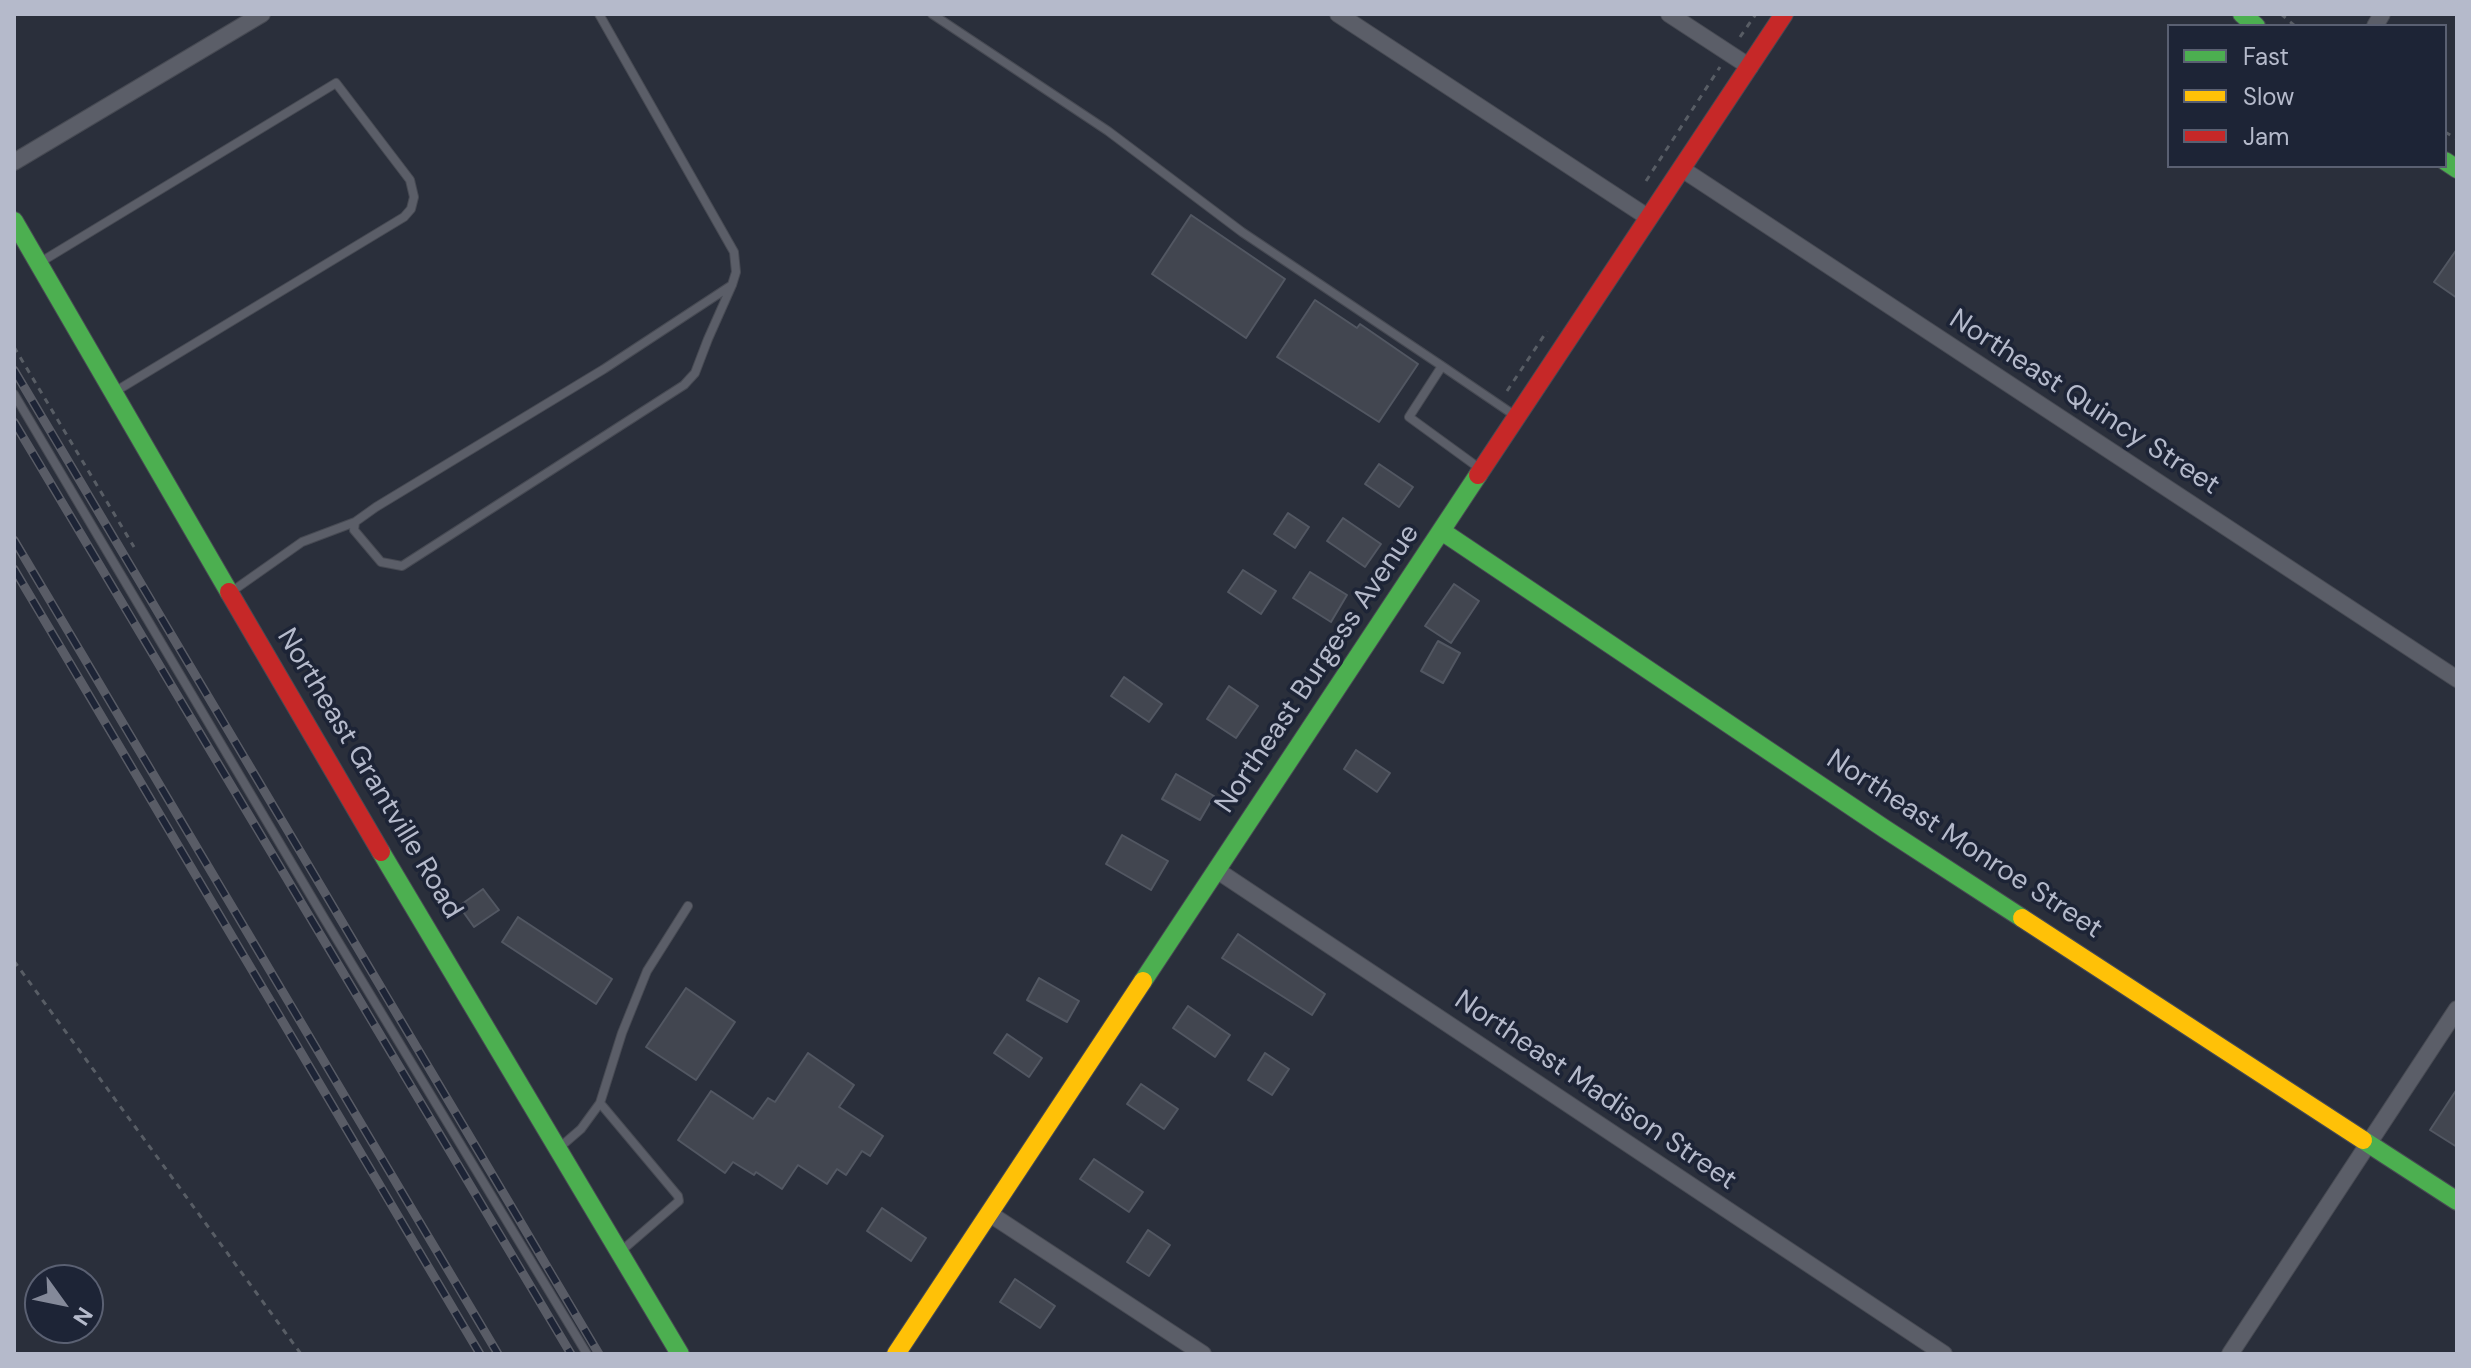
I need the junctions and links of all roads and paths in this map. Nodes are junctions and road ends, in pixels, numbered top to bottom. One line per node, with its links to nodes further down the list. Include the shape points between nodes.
1 (262, 14): 10 (street)
2 (599, 14): 16 (lane, via 734,252)
3 (932, 14): 19 (lane)
4 (1338, 14): 12 (street)
5 (1669, 14): 8 (street)
6 (1756, 14): 8 (path)
7 (1784, 14): 9 (street, Northeast Burgess Avenue)
8 (1729, 54): 9 (street); 12 (path)
9 (1750, 67): 11 (street, Northeast Burgess Avenue)
10 (14, 162)
11 (1682, 169): 13 (street, Northeast Burgess Avenue); 29 (street, Northeast Quincy Street)
12 (1630, 205): 13 (street)
13 (1649, 218): 23 (street, Northeast Burgess Avenue)
14 (14, 221): 15 (street, Northeast Grantville Road)
15 (38, 264): 20 (street, Northeast Grantville Road); 20 (lane, via 336,83 410,180 414,197 404,217)
16 (732, 285): 25 (lane); 25 (lane, via 695,373 684,385 473,522 402,566 381,562 354,530)
17 (1551, 324): 22 (path)
18 (14, 347): 27 (path)
19 (1442, 366): 22 (lane); 24 (lane, via 1409,417)
20 (114, 393): 28 (street, Northeast Grantville Road)
21 (14, 394): 41 (lane)
22 (1498, 404): 23 (lane)
23 (1518, 418): 24 (street, Northeast Burgess Avenue)
24 (1483, 471): 26 (street, Northeast Burgess Avenue)
25 (355, 522): 28 (lane, via 302,542)
26 (1443, 532): 30 (street, Northeast Burgess Avenue); 35 (street, Northeast Monroe Street, via 1885,829)
27 (134, 547)
28 (230, 593): 36 (street, Northeast Grantville Road)
29 (2457, 679)
30 (1218, 871): 38 (street, Northeast Burgess Avenue); 45 (street, Northeast Madison Street)
31 (688, 906): 34 (lane, via 647,971)
32 (14, 961): 40 (path)
33 (2457, 1009): 35 (street)
34 (600, 1103): 36 (lane); 39 (lane, via 679,1201)
35 (2369, 1142): 37 (street, Northeast Monroe Street); 46 (street)
36 (559, 1148): 39 (street, Northeast Grantville Road)
37 (2457, 1201)
38 (990, 1214): 43 (street, Northeast Burgess Avenue); 44 (street)
39 (620, 1253): 42 (street, Northeast Grantville Road)
40 (301, 1354)
41 (587, 1354)
42 (680, 1354)
43 (896, 1354)
44 (1203, 1354)
45 (1944, 1354)
46 (2230, 1354)

